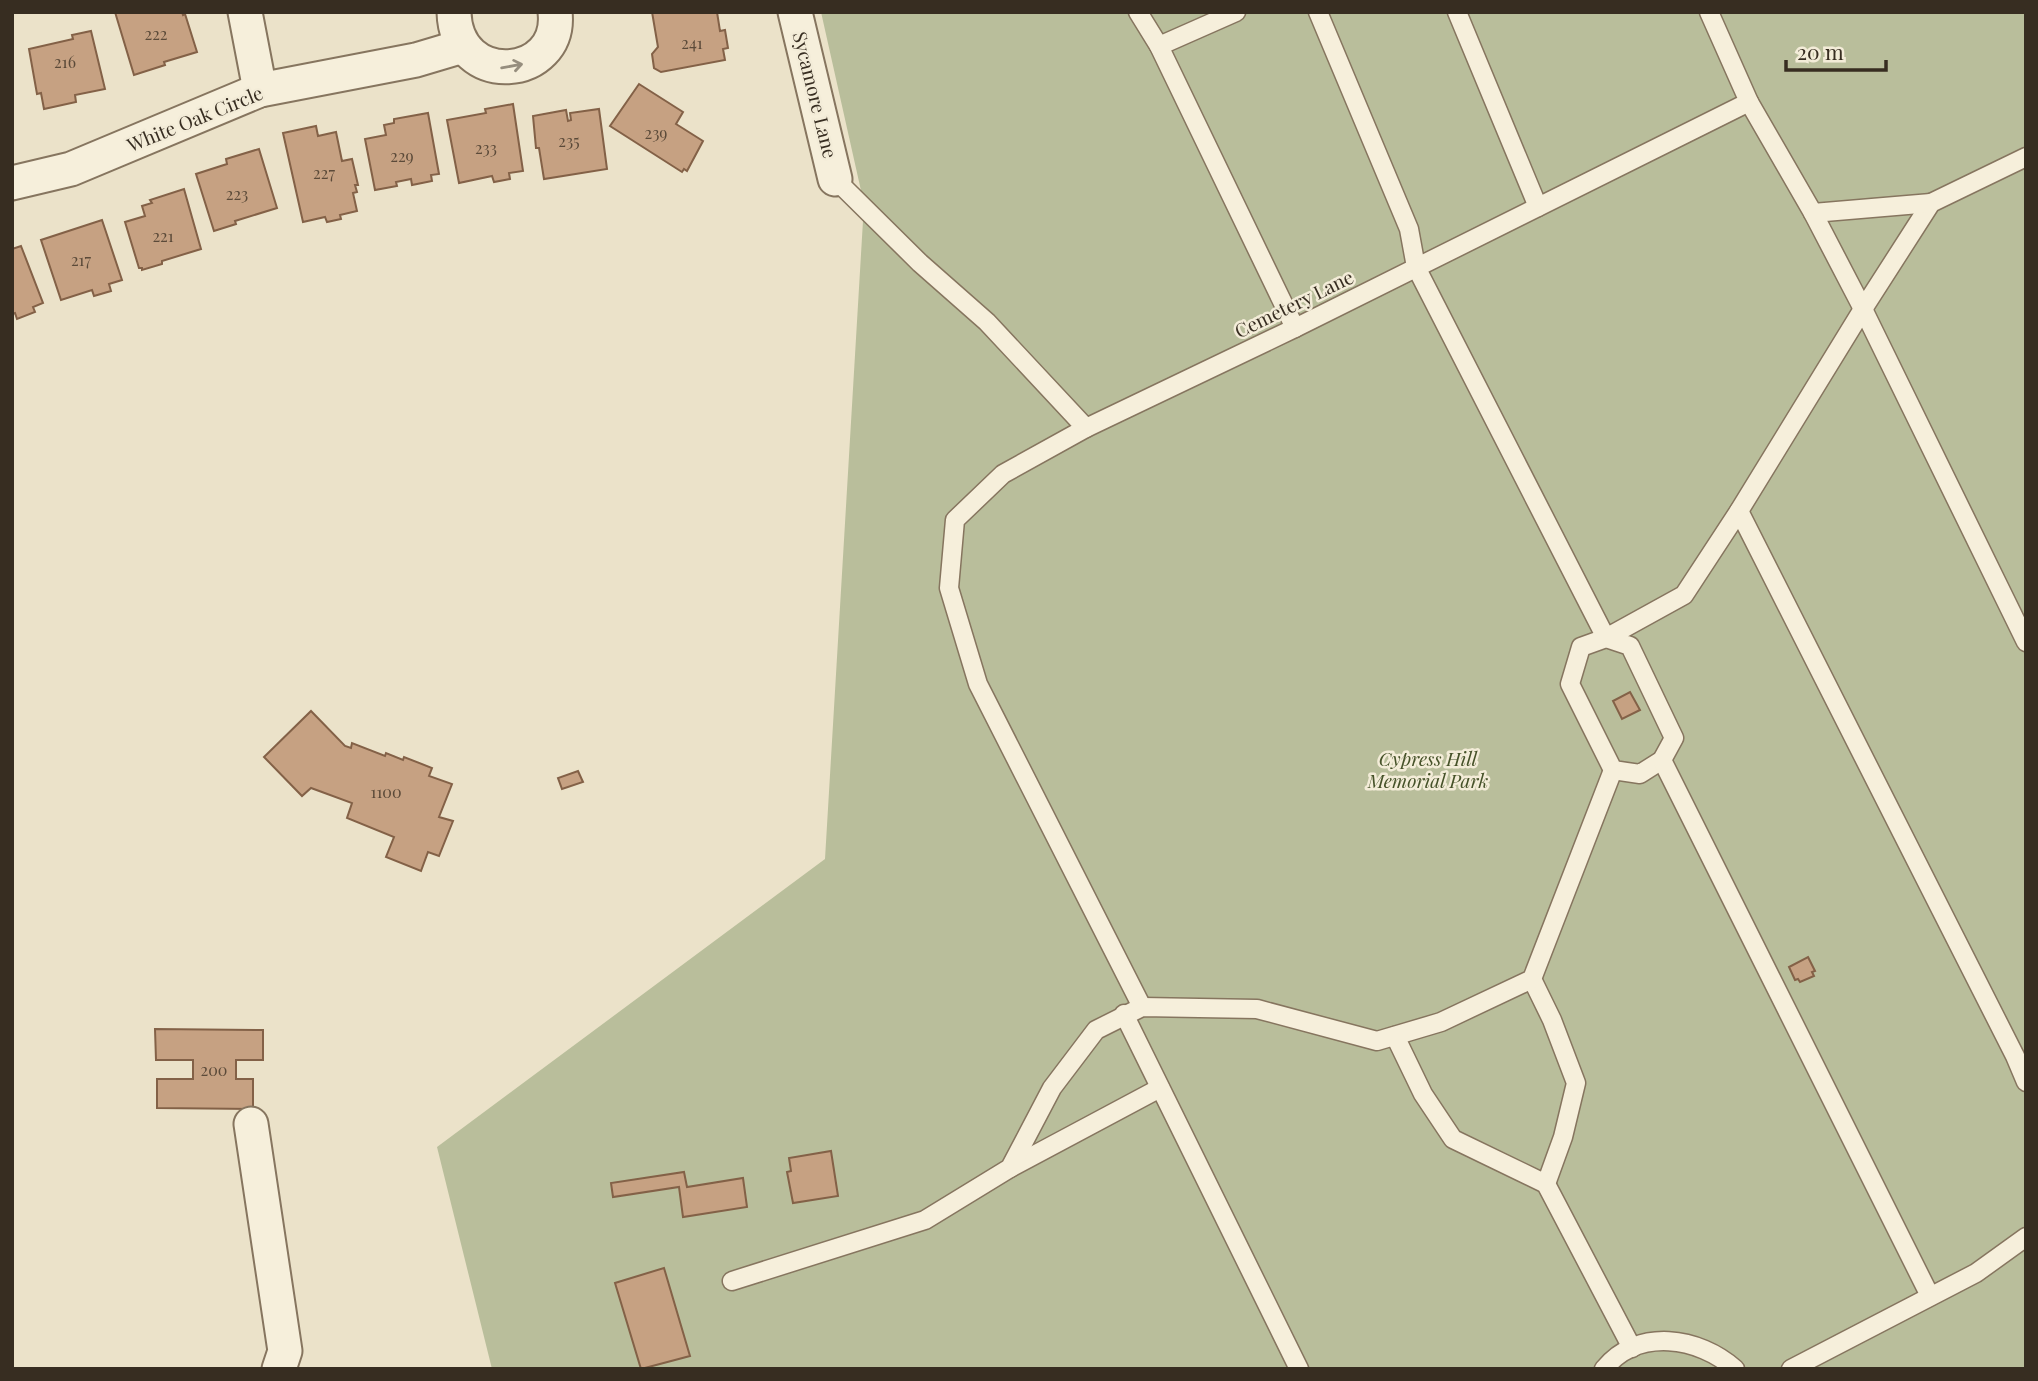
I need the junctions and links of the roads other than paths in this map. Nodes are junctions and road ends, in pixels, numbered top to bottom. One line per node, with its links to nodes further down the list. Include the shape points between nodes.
1 (245, 12): 12 (street)
2 (454, 12): 10 (street)
3 (555, 12): 10 (street, one-way to 3, via 489,66 520,66 546,47)
4 (795, 12): 15 (street, Sycamore Lane)
5 (1138, 12): 11 (lane)
6 (1236, 12): 11 (lane)
7 (1318, 12): 20 (lane, via 1409,229)
8 (1457, 12): 18 (lane)
9 (1709, 12): 13 (lane)
10 (463, 46): 12 (street, White Oak Circle, via 416,60)
11 (1159, 46): 22 (lane)
12 (260, 90): 16 (street, White Oak Circle, via 71,169)
13 (1749, 102): 18 (lane, Cemetery Lane); 19 (lane)
14 (2026, 158): 17 (lane)
15 (835, 179): 23 (lane, via 987,322)
16 (12, 183)
17 (1931, 203): 19 (lane); 21 (lane)
18 (1538, 206): 20 (lane, Cemetery Lane)
19 (1813, 214): 21 (lane)
20 (1416, 267): 22 (lane, Cemetery Lane); 25 (lane)
21 (1863, 309): 24 (lane); 26 (lane)
22 (1295, 328): 23 (lane, Cemetery Lane)
23 (1086, 428): 30 (lane, Cemetery Lane, via 1003,474 955,520 949,588 978,684)
24 (1739, 511): 25 (lane, via 1684,594); 33 (lane)
25 (1606, 638): 27 (lane, via 1630,646 1674,738); 28 (lane, via 1581,647 1570,684)
26 (2026, 642)
27 (1662, 760): 28 (lane, via 1640,774); 41 (lane)
28 (1613, 770): 29 (lane)
29 (1532, 979): 32 (lane, via 1441,1022); 38 (lane, via 1576,1083)
30 (1142, 1007): 31 (lane); 32 (lane, via 1257,1009 1377,1041)
31 (1124, 1014): 35 (lane); 37 (lane, via 1096,1030 1052,1088)
32 (1395, 1036): 38 (lane, via 1423,1094 1453,1139)
33 (2020, 1053): 34 (lane)
34 (2026, 1082)
35 (1160, 1088): 37 (lane); 44 (lane)
36 (251, 1124): 43 (street, via 285,1351)
37 (1010, 1168): 40 (lane, via 925,1220)
38 (1546, 1184): 42 (lane)
39 (2026, 1237): 41 (lane, via 1976,1273)
40 (732, 1281)
41 (1930, 1296): 47 (lane)
42 (1632, 1348): 45 (lane); 46 (lane, via 1658,1341 1685,1342 1712,1351)
43 (279, 1369)
44 (1298, 1369)
45 (1604, 1369)
46 (1735, 1369)
47 (1791, 1369)

